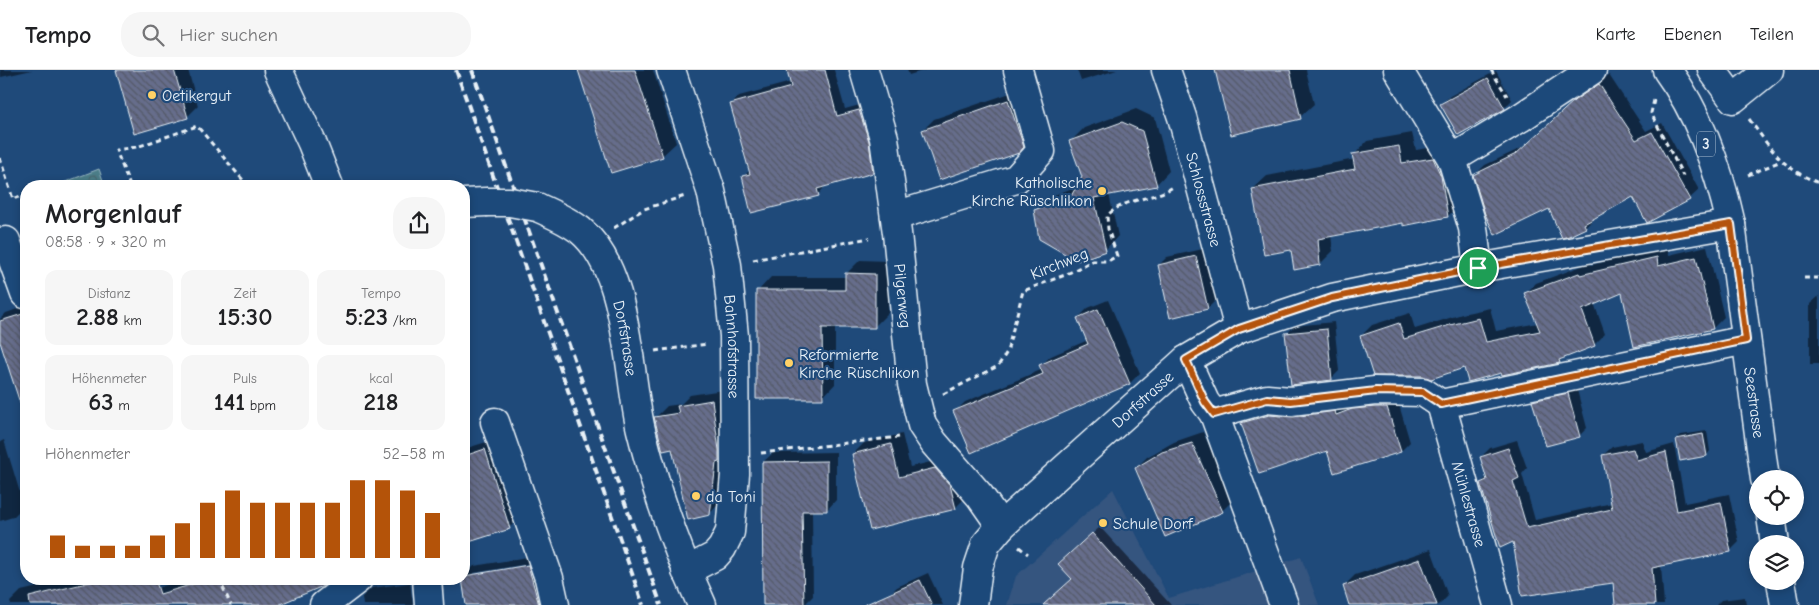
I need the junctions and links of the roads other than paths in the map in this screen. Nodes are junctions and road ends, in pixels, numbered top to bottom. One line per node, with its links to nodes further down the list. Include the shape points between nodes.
1 (278, 70): 12 (street)
2 (671, 70): 27 (street, Bahnhofstrasse, via 710,191 728,265 734,346 735,474 730,532 715,556)
3 (864, 70): 14 (street, Pilgerweg, via 884,138)
4 (1018, 70): 14 (street, via 1042,151 1016,180)
5 (1166, 70): 19 (street, Schlossstrasse, via 1182,117)
6 (1398, 70): 11 (street)
7 (1592, 70): 11 (street)
8 (1667, 70): 15 (street, Seestrasse / 3, via 1702,133 1724,190)
9 (1712, 70): 10 (street, via 1734,98)
10 (1769, 70)
11 (1452, 159): 17 (street, via 1473,228)
12 (327, 180)
13 (475, 202): 27 (street, Dorfstrasse, bridge, via 510,202 537,207 570,223 588,238 601,256 620,307 640,428 658,496)
14 (896, 224): 26 (street, Pilgerweg, via 912,384 922,425)
15 (1731, 224): 17 (street, Dorfstrasse); 20 (street, Seestrasse / 3)
16 (0, 242): 18 (street, via 6,241)
17 (1478, 268): 19 (street, Dorfstrasse, via 1332,298)
18 (20, 278)
19 (1239, 329): 21 (street, Dorfstrasse)
20 (1746, 340): 22 (street); 25 (street, Seestrasse / 3)
21 (1186, 360): 23 (street); 26 (street, Dorfstrasse)
22 (1441, 404): 23 (street, via 1423,392 1376,391 1291,401 1267,399); 37 (street, Mühlestrasse)
23 (1214, 414): 36 (street)
24 (495, 422): 33 (street, via 549,578)
25 (1764, 470)
26 (1001, 526): 35 (street, Dorfstrasse, via 986,544 978,568)
27 (686, 571): 34 (street)
28 (350, 585): 31 (street)
29 (427, 585): 32 (street)
30 (1782, 590): 38 (street)
31 (324, 605)
32 (429, 605)
33 (555, 605)
34 (702, 605)
35 (973, 605)
36 (1284, 605)
37 (1498, 605)
38 (1785, 605)

